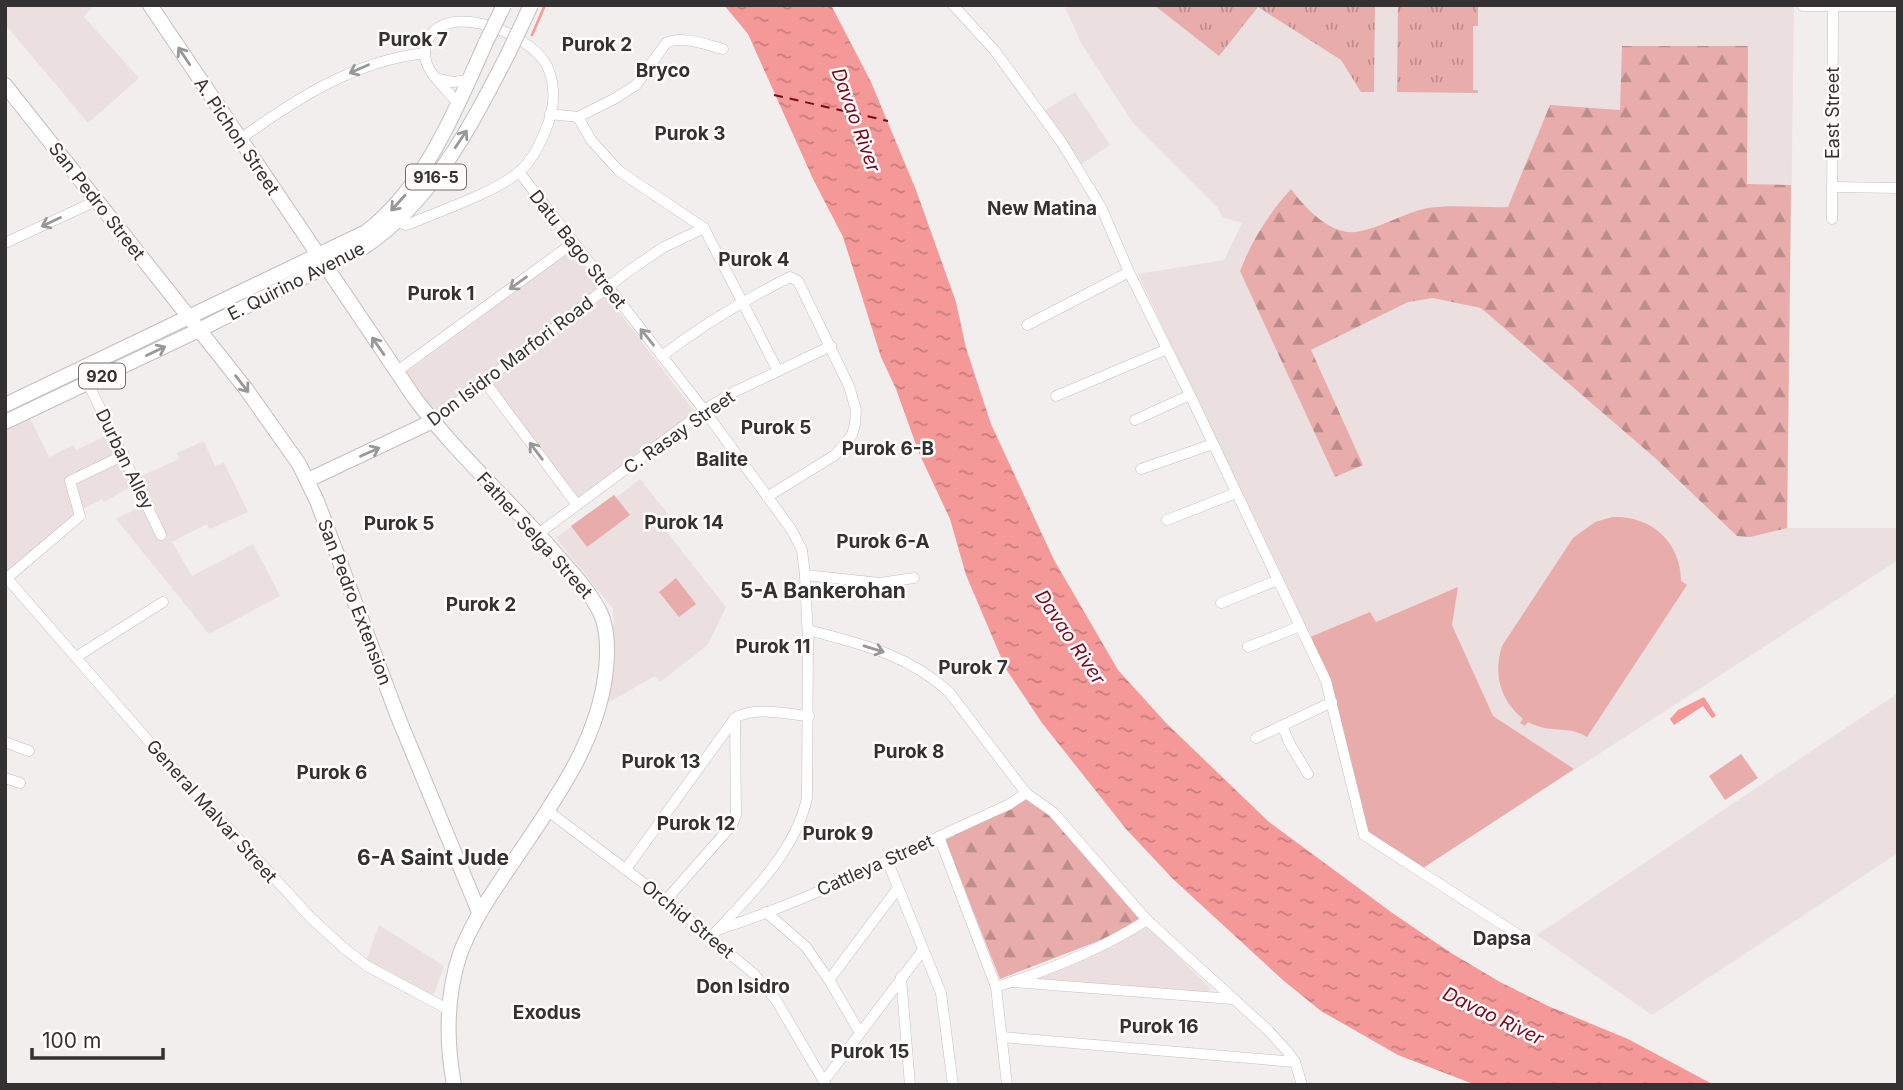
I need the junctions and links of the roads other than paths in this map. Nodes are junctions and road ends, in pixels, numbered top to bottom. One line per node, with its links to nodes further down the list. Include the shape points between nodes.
1 (150, 5): 16 (main road, A. Pichon Street, one-way to 1)
2 (504, 5): 11 (main road, E. Quirino Avenue / 916-5, bridge)
3 (531, 5): 22 (main road, E. Quirino Avenue / 916-5, one-way to 3, bridge, via 468,129)
4 (953, 5): 27 (street, via 995,51 1062,143 1101,207)
5 (1803, 6): 6 (street)
6 (1833, 6): 7 (street); 18 (street, East Street)
7 (1898, 6)
8 (723, 49): 15 (street, via 672,40 636,85)
9 (425, 53): 10 (street); 14 (street, Datu Bago Street, via 433,29 446,18 471,17 499,27 531,47 546,64 553,87); 16 (street, one-way to 16, via 359,69 310,92)
10 (437, 78): 11 (street); 13 (street)
11 (469, 80): 13 (main road, E. Quirino Avenue / 916-5)
12 (5, 85): 20 (main road, San Pedro Street)
13 (458, 103): 26 (main road, E. Quirino Avenue / 916-5, one-way to 26, via 420,174 390,211)
14 (551, 114): 15 (street); 17 (street, Datu Bago Street, via 536,150)
15 (578, 117): 23 (street, via 591,140 620,171)
16 (240, 139): 26 (main road, A. Pichon Street)
17 (519, 172): 22 (street, via 419,220 406,225); 25 (street, Datu Bago Street)
18 (1832, 187): 19 (street); 21 (street, East Street)
19 (1898, 188)
20 (96, 201): 24 (street, one-way to 24); 30 (main road, San Pedro Street)
21 (1832, 219)
22 (398, 222): 26 (main road, E. Quirino Avenue / 916-5, via 364,247)
23 (704, 228): 28 (street, Don Isidro Marfori Road, via 664,247); 29 (street)
24 (5, 243)
25 (573, 243): 28 (street, Datu Bago Street); 37 (street, one-way to 37)
26 (321, 261): 30 (main road, E. Quirino Avenue / 920); 32 (main road, E. Quirino Avenue / 920); 37 (main road, A. Pichon Street, one-way to 26)
27 (1129, 272): 31 (street); 34 (street)
28 (607, 288): 35 (street, Datu Bago Street, one-way to 28); 38 (street, Don Isidro Marfori Road)
29 (742, 301): 33 (street, via 795,278); 35 (street); 36 (street)
30 (188, 317): 32 (main road, San Pedro Extension); 42 (main road, E. Quirino Avenue / 920)
31 (1027, 325)
32 (199, 330): 39 (main road, E. Quirino Avenue / 920, one-way to 32); 50 (main road, San Pedro Extension, one-way to 50, via 246,389)
33 (831, 346): 36 (street, C. Rasay Street); 52 (street, via 853,397 852,435 824,463)
34 (1167, 349): 40 (street); 41 (street)
35 (662, 356): 43 (street, Datu Bago Street)
36 (778, 371): 43 (street, C. Rasay Street)
37 (396, 372): 45 (main road, Father Selga Street)
38 (485, 382): 45 (street, Don Isidro Marfori Road); 53 (street, one-way to 38)
39 (88, 383): 46 (main road, E. Quirino Avenue / 920); 48 (street, Durban Alley)
40 (1190, 395): 44 (street); 47 (street)
41 (1056, 396)
42 (5, 405)
43 (704, 410): 52 (street, Datu Bago Street); 53 (street, C. Rasay Street)
44 (1135, 420)
45 (433, 421): 50 (main road, Don Isidro Marfori Road, one-way to 45); 55 (main road, Father Selga Street)
46 (5, 422)
47 (1213, 444): 49 (street); 51 (street)
48 (123, 453): 56 (street, Durban Alley); 58 (street, via 70,481 80,516)
49 (1141, 469)
50 (307, 480): 84 (main road, San Pedro Extension, via 398,717)
51 (1236, 493): 54 (street); 60 (street)
52 (767, 497): 57 (street, Datu Bago Street, via 798,539)
53 (578, 505): 55 (street, C. Rasay Street)
54 (1167, 520)
55 (538, 534): 78 (main road, Father Selga Street, via 597,606 607,644 606,676 596,719)
56 (161, 535)
57 (805, 575): 59 (street, via 880,583); 64 (street, Datu Bago Street)
58 (6, 577): 66 (street, General Malvar Street)
59 (914, 578)
60 (1278, 580): 62 (street); 63 (street)
61 (163, 602): 66 (street)
62 (1221, 603)
63 (1300, 626): 65 (street); 67 (street)
64 (808, 630): 68 (street, Datu Bago Street); 77 (street, one-way to 77, via 891,654 926,673 949,692)
65 (1248, 647)
66 (76, 657): 96 (street, General Malvar Street, via 328,934 367,966)
67 (1332, 702): 70 (street); 89 (street, via 1364,835)
68 (808, 716): 69 (street, via 743,713); 87 (street, Datu Bago Street, via 804,813 777,861)
69 (734, 718): 81 (street); 83 (street, via 736,815)
70 (1282, 726): 71 (street); 74 (street)
71 (1256, 738)
72 (5, 742): 73 (street)
73 (29, 751)
74 (1308, 774)
75 (5, 778): 76 (street)
76 (20, 783)
77 (1026, 793): 79 (street, Cattleya Street); 86 (street, via 1053,812)
78 (548, 811): 81 (street, Orchid Street); 84 (main road, Father Selga Street)
79 (939, 837): 80 (street, Cattleya Street); 94 (street)
80 (887, 860): 82 (street); 85 (street, Cattleya Street)
81 (626, 869): 83 (street, Orchid Street)
82 (898, 888): 90 (street); 92 (street)
83 (666, 900): 88 (street, Orchid Street)
84 (480, 912): 96 (main road, Father Selga Street, via 455,972)
85 (766, 912): 87 (street, Cattleya Street); 92 (street, via 806,947)
86 (1147, 920): 93 (street); 95 (street)
87 (720, 929): 88 (street, Datu Bago Street)
88 (712, 937): 100 (street, Orchid Street, via 770,991)
89 (1523, 938)
90 (923, 950): 91 (street); 104 (street, via 944,1004)
91 (901, 977): 97 (street); 103 (street)
92 (829, 980): 97 (street)
93 (1013, 982): 94 (street); 95 (street)
94 (996, 987): 98 (street)
95 (1232, 999): 99 (street, via 1268,1030)
96 (449, 1010): 102 (main road, Father Selga Street)
97 (859, 1031): 100 (street)
98 (1002, 1037): 99 (street); 105 (street)
99 (1295, 1062): 101 (street)
100 (825, 1083)
101 (1304, 1084)
102 (454, 1085)
103 (910, 1085)
104 (953, 1085)
105 (1007, 1085)

